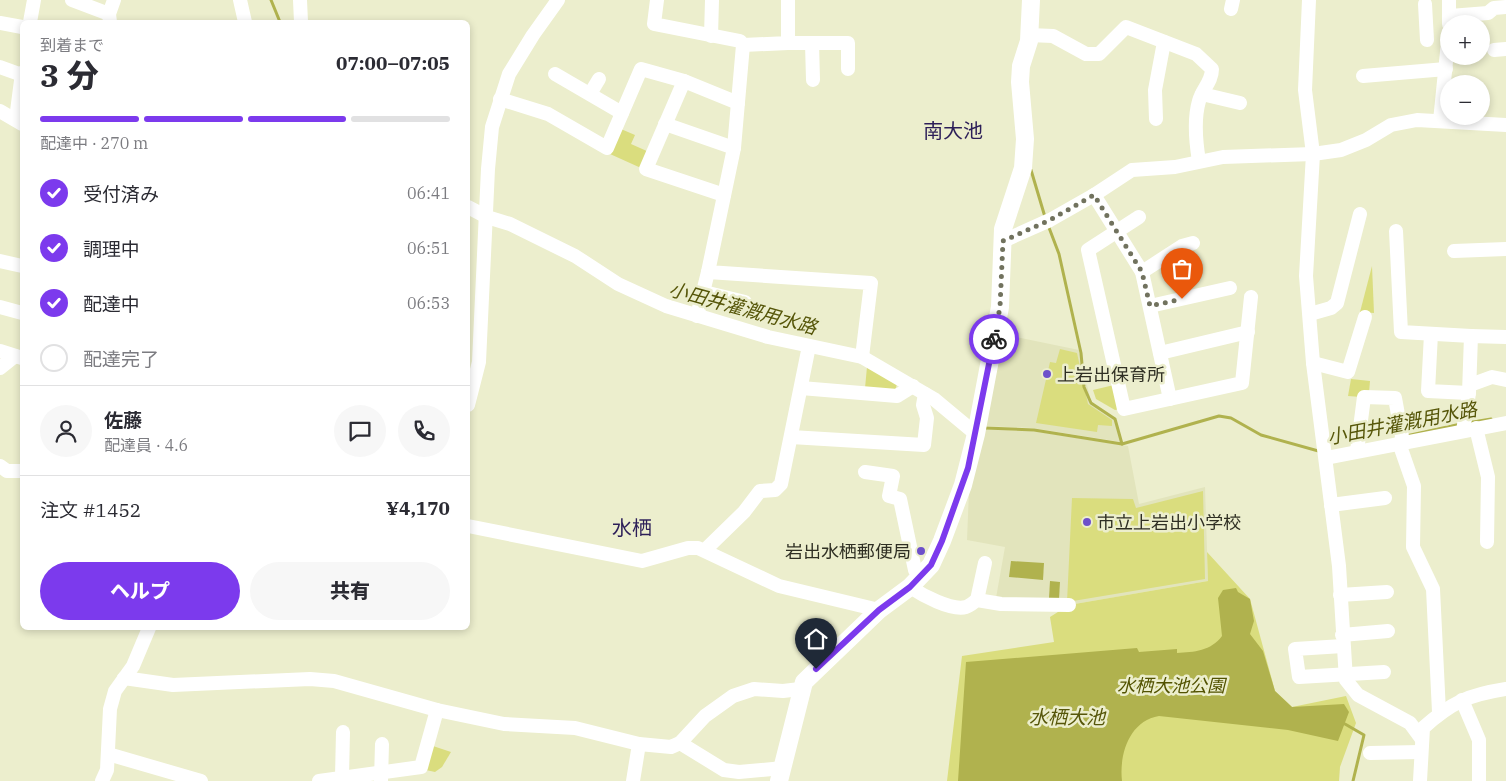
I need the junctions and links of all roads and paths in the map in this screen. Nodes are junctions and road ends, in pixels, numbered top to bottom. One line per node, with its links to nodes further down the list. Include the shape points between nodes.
1 (34, 0): 19 (street)
2 (72, 0): 18 (street)
3 (114, 0): 18 (street)
4 (240, 0): 20 (street)
5 (300, 0): 21 (street)
6 (558, 0): 46 (street, via 514,66)
7 (657, 0): 27 (street, via 654,24)
8 (712, 0): 27 (street)
9 (788, 0): 31 (street)
10 (1030, 0): 26 (main road)
11 (1309, 0): 58 (street, via 1305,90)
12 (1449, 0): 16 (street)
13 (1506, 0): 15 (street)
14 (1425, 4): 24 (street)
15 (1506, 6): 17 (street)
16 (1449, 15)
17 (1479, 15)
18 (110, 18)
19 (30, 20)
20 (245, 20)
21 (301, 20)
22 (0, 23): 25 (street)
23 (1440, 23): 24 (street)
24 (1426, 25): 28 (street)
25 (20, 26)
26 (1030, 35): 29 (street, via 1053,36 1086,54 1099,54 1126,28); 68 (main road, via 1020,82 1025,139 1023,168)
27 (711, 36): 32 (street, via 740,41)
28 (1427, 40)
29 (1164, 42): 45 (street, via 1196,54 1212,69 1212,77); 51 (street, via 1155,90)
30 (812, 43): 31 (street); 35 (street, via 848,43); 42 (street)
31 (788, 44): 32 (street)
32 (743, 45): 47 (street)
33 (1446, 65): 36 (street)
34 (0, 67): 37 (street)
35 (848, 69)
36 (1446, 69): 39 (street); 40 (street)
37 (20, 73)
38 (555, 74): 44 (street)
39 (1445, 75)
40 (1363, 76)
41 (599, 79): 44 (street)
42 (813, 80)
43 (684, 81): 47 (street); 50 (street, via 641,69); 54 (street)
44 (590, 94): 50 (street)
45 (1202, 94): 48 (street); 59 (street, via 1198,109)
46 (500, 98): 50 (street, via 548,114 607,148); 64 (street, via 492,127)
47 (738, 103): 57 (street)
48 (1240, 104)
49 (0, 111): 53 (street)
50 (622, 112)
51 (1156, 120)
52 (1440, 121): 58 (street, via 1417,120 1391,125 1341,150)
53 (20, 122)
54 (666, 124): 57 (street); 60 (street, via 646,169)
55 (1490, 124): 56 (street)
56 (1506, 125)
57 (734, 148): 60 (street)
58 (1313, 154): 59 (street, via 1223,156); 84 (street, via 1306,276)
59 (1199, 161): 61 (street, via 1175,167 1132,170)
60 (724, 195): 74 (street)
61 (1094, 195): 66 (street); 68 (street)
62 (470, 208): 64 (street)
63 (1360, 214): 84 (street, via 1337,303)
64 (487, 217): 83 (street, via 510,224 575,256 618,284 666,306); 87 (street)
65 (1139, 217): 66 (street)
66 (1118, 231): 75 (street); 105 (street, via 1088,250 1124,409)
67 (1396, 231): 89 (street, via 1401,332)
68 (1003, 241): 108 (main road, via 1000,307)
69 (1193, 243): 75 (street, via 1182,246)
70 (1506, 249): 71 (street)
71 (1454, 251)
72 (0, 261): 73 (street)
73 (20, 266)
74 (708, 272): 77 (street); 94 (street, via 871,283)
75 (1142, 272): 80 (street)
76 (1230, 288): 80 (street)
77 (704, 292): 79 (street); 83 (street)
78 (1251, 297): 88 (street)
79 (745, 302)
80 (1150, 306): 95 (street)
81 (0, 307): 82 (street)
82 (20, 309)
83 (698, 313): 92 (street, via 768,337)
84 (1310, 314): 97 (street)
85 (1365, 317): 97 (street, via 1348,372)
86 (470, 323): 87 (street)
87 (481, 328): 104 (street, via 480,362)
88 (1248, 332): 95 (street); 105 (street, via 1242,382)
89 (1431, 334): 90 (street); 102 (street, via 1428,390)
90 (1472, 336): 91 (street); 102 (street)
91 (1506, 338)
92 (810, 346): 94 (street); 101 (street)
93 (0, 351): 96 (street)
94 (862, 353): 100 (street)
95 (1160, 353): 105 (street)
96 (19, 357): 98 (street)
97 (1313, 363): 112 (street)
98 (0, 368)
99 (1506, 380): 102 (street, via 1492,377)
100 (913, 386): 101 (street, via 897,396); 103 (street)
101 (801, 388): 109 (street)
102 (1469, 389): 107 (street, via 1466,416)
103 (926, 394): 108 (street); 109 (street, via 924,445)
104 (470, 398)
105 (1170, 399)
106 (1506, 423): 107 (street)
107 (1469, 430): 110 (street); 119 (street, via 1488,477)
108 (976, 434): 122 (main road, via 963,485 942,541 931,565)
109 (791, 437): 120 (street, via 781,484 775,490 760,491 744,512)
110 (1402, 440): 111 (street); 111 (street, via 1395,398 1364,397); 138 (street, via 1414,486 1414,547 1433,588)
111 (1358, 449): 112 (street)
112 (1325, 453): 117 (street)
113 (0, 466): 114 (street, via 7,471)
114 (20, 472)
115 (865, 472): 122 (street, via 893,476 889,496 900,499)
116 (1385, 498): 117 (street)
117 (1331, 505): 124 (street)
118 (470, 526): 120 (street, via 642,561 688,548)
119 (1487, 542)
120 (705, 550): 127 (street, via 779,586)
121 (985, 563): 125 (street)
122 (915, 582): 125 (street, via 923,596 950,606 966,607); 127 (main road)
123 (1387, 592): 124 (street)
124 (1340, 595): 130 (street)
125 (976, 600): 126 (street, via 1001,604)
126 (1069, 605)
127 (879, 610): 134 (main road, via 816,669)
128 (148, 630): 133 (street, via 133,666)
129 (1388, 631): 130 (street)
130 (1343, 640): 132 (street); 132 (street, via 1295,649 1300,677)
131 (1384, 672): 132 (street)
132 (1346, 674): 143 (street, via 1346,680 1358,695 1410,723)
133 (124, 678): 137 (street, via 174,685 310,679 334,681); 144 (street, via 115,691 110,710)
134 (800, 689): 140 (street, via 754,689 733,696 705,716); 146 (main road)
135 (1506, 689): 136 (street)
136 (1462, 700): 138 (street); 154 (street, via 1480,740)
137 (437, 710): 142 (street, via 504,724 581,729); 147 (street, via 420,767)
138 (1439, 712): 143 (street, via 1423,728)
139 (344, 732): 148 (street)
140 (680, 743): 142 (street, via 671,747); 146 (street, via 724,770)
141 (382, 744): 147 (street)
142 (639, 744): 152 (street)
143 (1421, 745): 145 (street); 153 (street)
144 (108, 754): 149 (street); 150 (street)
145 (1370, 754)
146 (781, 774)
147 (381, 776): 148 (street)
148 (342, 777): 151 (street)
149 (102, 781)
150 (201, 781)
151 (319, 781)
152 (634, 781)
153 (1420, 781)
154 (1479, 781)

